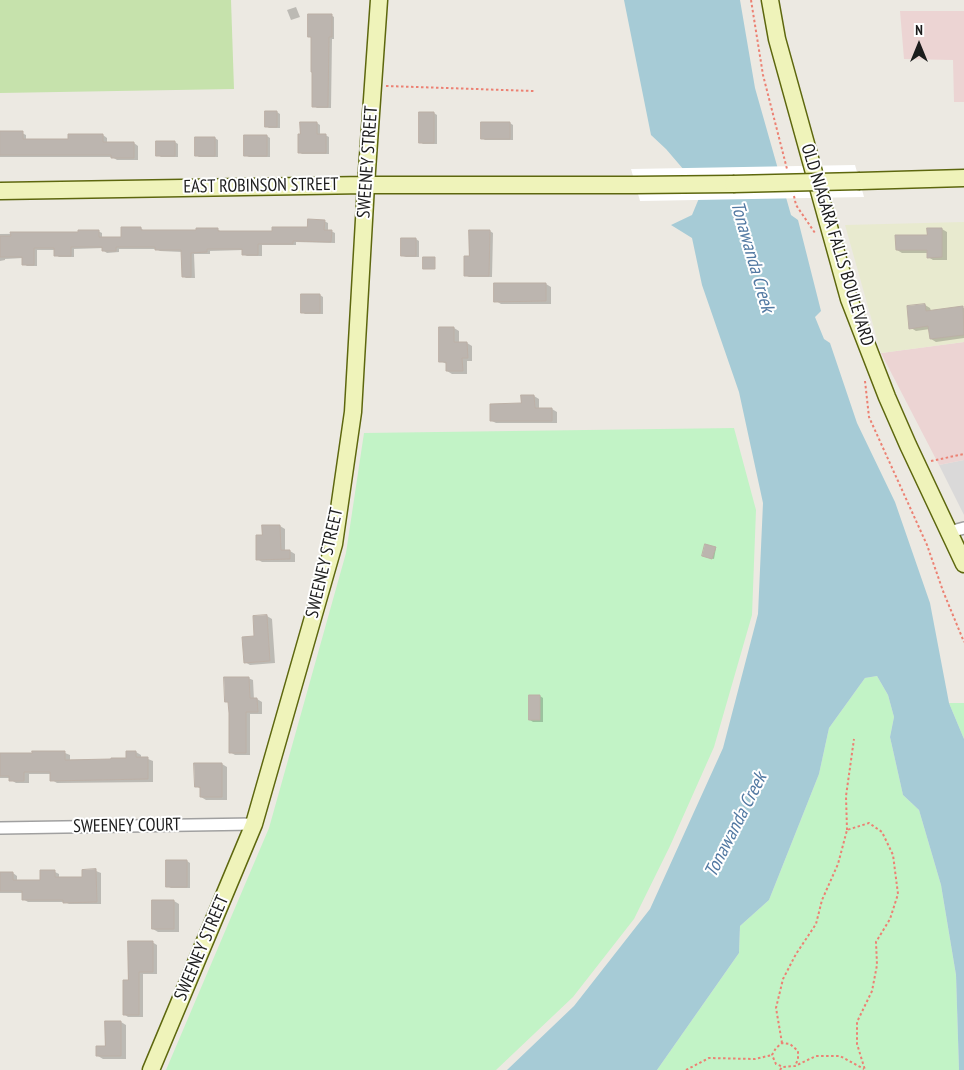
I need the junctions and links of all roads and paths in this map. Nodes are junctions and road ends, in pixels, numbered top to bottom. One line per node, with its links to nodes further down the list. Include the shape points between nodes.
1 (379, 0): 3 (street, SWEENEY STREET)
2 (770, 0): 10 (street, OLD NIAGARA FALLS BOULEVARD, via 849,299 908,445)
3 (374, 85): 4 (path); 6 (street, SWEENEY STREET)
4 (534, 91)
5 (964, 178): 6 (street, EAST ROBINSON STREET, bridge, via 733,184)
6 (366, 185): 7 (street, EAST ROBINSON STREET); 13 (street, SWEENEY STREET, via 353,412 334,544)
7 (0, 191)
8 (964, 454): 9 (path)
9 (924, 463)
10 (957, 530): 11 (street, OLD NIAGARA FALLS BOULEVARD)
11 (964, 564)
12 (854, 739): 15 (path, via 846,796)
13 (254, 824): 14 (street, SWEENEY COURT); 20 (street, SWEENEY STREET)
14 (0, 828)
15 (848, 830): 16 (path, via 816,924 783,979 776,1008); 23 (path, via 869,823 882,832 893,855 898,894 890,919 876,942 877,965 872,991 857,1022 857,1044)
16 (782, 1043): 17 (path); 18 (path, via 790,1044 798,1051)
17 (772, 1055): 19 (path, via 776,1064); 21 (path, via 755,1059 709,1058)
18 (795, 1066): 19 (path); 23 (path, via 816,1056 840,1056)
19 (782, 1067): 22 (path)
20 (151, 1070)
21 (686, 1070)
22 (780, 1070)
23 (865, 1070)

